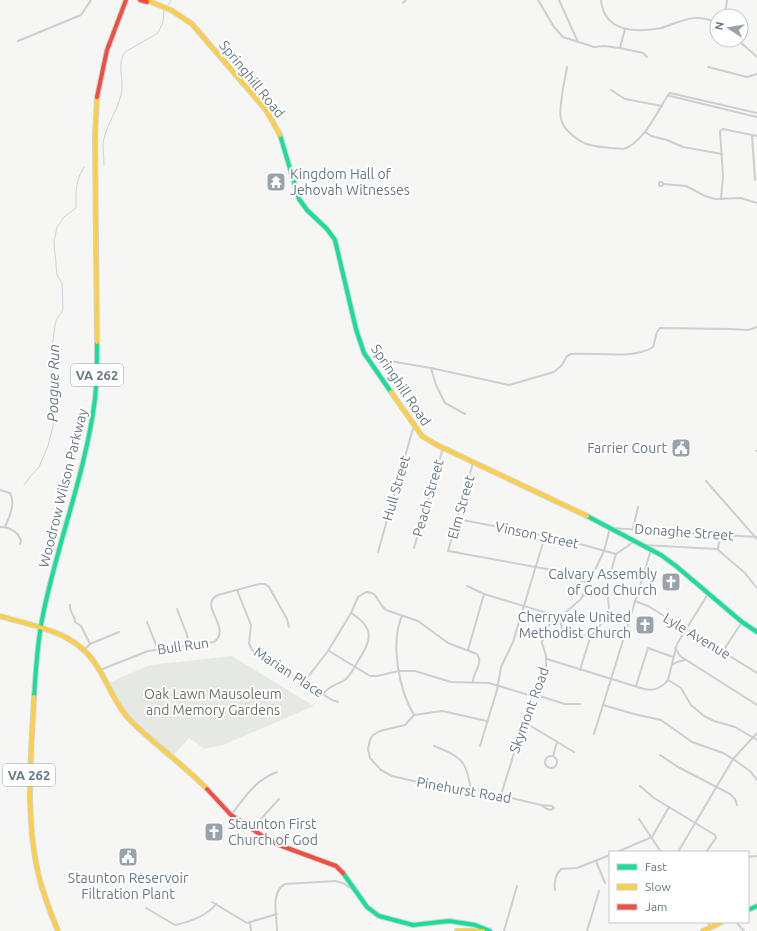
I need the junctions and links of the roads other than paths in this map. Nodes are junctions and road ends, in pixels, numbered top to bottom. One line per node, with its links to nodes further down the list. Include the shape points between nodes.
1 (91, 0): 13 (street, via 82,15)
2 (126, 0): 83 (main road, Woodrow Wilson Parkway / VA 262, via 105,54 96,104 97,372 94,412)
3 (140, 0): 10 (main road, Springhill Road)
4 (146, 0): 10 (main road, Springhill Road)
5 (406, 0): 9 (street)
6 (538, 0): 14 (street, via 561,35)
7 (559, 0): 14 (street)
8 (601, 0): 12 (street, via 603,13 607,19)
9 (403, 2)
10 (158, 5): 36 (main road, Springhill Road, via 179,14 195,27 275,123 299,199 335,240 359,340)
11 (709, 21): 12 (street, via 696,18 657,28)
12 (625, 29): 15 (street)
13 (18, 41)
14 (578, 42): 15 (street, via 594,48)
15 (620, 48): 17 (street)
16 (747, 48): 18 (street)
17 (647, 56)
18 (757, 57)
19 (708, 67): 21 (street, via 747,77)
20 (567, 68): 27 (street, via 560,113 563,124 570,133 595,147 623,149)
21 (757, 74)
22 (611, 90): 24 (street, via 625,99)
23 (668, 95): 24 (street); 25 (street, via 670,93); 26 (street)
24 (662, 106): 27 (street)
25 (757, 113)
26 (757, 117)
27 (645, 132): 30 (street, via 683,147)
28 (752, 135): 29 (street); 30 (street, via 721,130); 31 (street)
29 (757, 136)
30 (722, 154): 33 (street)
31 (755, 180)
32 (663, 184): 33 (street, via 686,186 705,196)
33 (721, 199): 34 (street, via 739,198)
34 (757, 202)
35 (757, 327): 37 (street, via 748,330 660,328 653,347 648,350 626,354 570,354 554,372 510,385)
36 (367, 359): 37 (street); 39 (main road, Springhill Road)
37 (431, 368): 38 (street, via 445,403)
38 (465, 414)
39 (414, 424): 40 (main road, Springhill Road, via 426,439); 60 (street, Hull Street)
40 (443, 448): 41 (main road, Springhill Road); 56 (street, Peach Street)
41 (473, 463): 45 (street, Elm Street); 48 (main road, Springhill Road)
42 (706, 481): 52 (street)
43 (0, 490): 47 (street, via 9,493 13,500)
44 (638, 507): 49 (street)
45 (457, 519): 51 (street, Vinson Street); 62 (street, Elm Street, via 448,551)
46 (0, 527): 47 (street)
47 (5, 527): 54 (street, via 19,536)
48 (610, 528): 49 (street, Donaghe Street); 53 (main road, Springhill Road); 59 (street, Skymont Road)
49 (633, 529): 50 (street, Donaghe Street)
50 (720, 535): 52 (street, Donaghe Street); 57 (street)
51 (546, 536): 59 (street, Vinson Street); 62 (street)
52 (756, 537)
53 (635, 541): 55 (main road, Springhill Road); 61 (street)
54 (20, 544)
55 (641, 544): 57 (street); 58 (main road, Springhill Road)
56 (414, 548)
57 (718, 549): 66 (street, via 744,572)
58 (651, 550): 69 (main road, Springhill Road, via 672,563); 71 (street)
59 (604, 551): 61 (street, Vinson Street); 63 (street, Skymont Road)
60 (378, 552)
61 (616, 554): 65 (street)
62 (536, 568): 63 (street, via 554,571); 73 (street)
63 (588, 583): 70 (street, Skymont Road)
64 (467, 586): 68 (street)
65 (606, 588): 70 (street); 86 (street, via 608,615)
66 (757, 588)
67 (236, 590): 81 (street, Bull Run, via 260,584 267,585); 88 (street, Bull Run, via 218,595 212,601 211,607 220,629 217,640 210,644); 106 (street, Marian Place, via 251,625 251,649)
68 (484, 594): 73 (street); 92 (street)
69 (708, 594): 80 (main road, Springhill Road); 82 (street)
70 (582, 597): 78 (street, Skymont Road)
71 (635, 601): 82 (street, Lyle Avenue); 104 (street)
72 (70, 605): 87 (street, via 75,622 81,626)
73 (524, 606): 78 (street); 108 (street, via 510,649 500,667)
74 (177, 609): 88 (street)
75 (351, 613): 77 (street, via 358,596 367,592 373,593 385,610); 93 (street); 99 (street, via 364,621 368,633 367,647)
76 (0, 616): 83 (main road)
77 (402, 616): 92 (street, via 422,624 450,644); 102 (street, via 396,641)
78 (560, 617): 86 (street, via 565,633 572,636); 96 (street, Skymont Road, via 549,625 542,635 542,645)
79 (147, 622): 91 (street)
80 (742, 622): 85 (main road, Springhill Road); 94 (street)
81 (289, 627)
82 (686, 629): 89 (street); 94 (street, Lyle Avenue)
83 (40, 630): 90 (main road, via 70,640); 156 (main road, Woodrow Wilson Parkway / VA 262, via 28,797 33,850)
84 (118, 632): 87 (street)
85 (757, 632)
86 (591, 635): 101 (street)
87 (90, 644): 90 (street)
88 (189, 646): 91 (street, Bull Run)
89 (675, 648): 95 (street); 97 (street)
90 (85, 650): 100 (main road)
91 (158, 650): 100 (street, Bull Run, via 144,652)
92 (468, 650): 107 (street, via 480,659 473,675)
93 (328, 651): 99 (street); 106 (street)
94 (723, 652): 103 (street, Lyle Avenue)
95 (673, 657): 98 (street); 109 (street, via 648,648)
96 (547, 659): 101 (street); 111 (street, Skymont Road, via 545,669)
97 (686, 660): 98 (street); 115 (street)
98 (671, 665): 105 (street)
99 (355, 667): 102 (street, via 372,676); 110 (street, via 345,680 330,686)
100 (100, 670): 140 (main road, via 127,717)
101 (580, 670): 104 (street)
102 (400, 671): 107 (street, via 420,672 452,682); 116 (street, via 404,694)
103 (757, 672)
104 (611, 680): 109 (street); 114 (street)
105 (668, 680): 109 (street, via 653,690); 121 (street, via 681,688 691,704 704,716 735,726)
106 (304, 682): 110 (street, Marian Place)
107 (473, 682): 108 (street)
108 (498, 686): 111 (street); 117 (street)
109 (636, 687)
110 (323, 694): 112 (street, Marian Place)
111 (532, 694): 113 (street, via 565,704); 118 (street, Skymont Road)
112 (338, 702)
113 (580, 704)
114 (603, 705): 120 (street); 129 (street, via 658,718 692,742)
115 (757, 706)
116 (414, 715): 117 (street, via 440,711); 134 (street, Pinehurst Road, via 404,726 380,731 373,736 368,745 371,759 390,776 460,792)
117 (488, 721): 125 (street)
118 (523, 722): 123 (street); 135 (street, Skymont Road)
119 (757, 733): 121 (street)
120 (594, 734)
121 (753, 737): 122 (street); 129 (street)
122 (757, 740)
123 (557, 742): 126 (street); 128 (street)
124 (434, 746): 134 (street, via 462,761 468,771)
125 (480, 746)
126 (574, 752)
127 (660, 755): 133 (street)
128 (553, 756): 128 (street, via 546,760 546,765 550,768 555,767 557,763 557,758)
129 (733, 759): 131 (street, via 750,771); 133 (street)
130 (277, 772): 140 (street, via 258,782)
131 (757, 780)
132 (640, 786): 139 (street)
133 (717, 786): 138 (street, via 732,796); 142 (street)
134 (471, 791): 135 (street, Pinehurst Road)
135 (501, 796): 137 (street, Pinehurst Road)
136 (279, 799): 143 (street)
137 (541, 805): 137 (street, Pinehurst Road, via 551,810 554,808 552,806)
138 (737, 806)
139 (669, 807): 142 (street); 144 (street)
140 (231, 815): 143 (main road)
141 (639, 819): 144 (street)
142 (696, 822): 147 (street); 148 (street, via 716,835)
143 (252, 830): 155 (main road, via 282,847 333,864)
144 (652, 837): 145 (street); 146 (street)
145 (624, 850)
146 (660, 851)
147 (679, 851)
148 (707, 851)
149 (609, 855): 150 (street)
150 (596, 861): 151 (street); 153 (street, via 575,868 561,869 554,883)
151 (605, 883)
152 (517, 886): 175 (street)
153 (555, 890)
154 (599, 891): 176 (street)
155 (356, 892): 160 (street, via 338,881 288,883 277,892); 165 (main road, via 372,912 385,918 415,926 447,921)
156 (44, 896): 168 (main road); 169 (main road)
157 (212, 902): 158 (street)
158 (216, 904): 159 (street, via 205,915 175,925); 161 (street)
159 (146, 908)
160 (277, 914): 161 (street); 171 (street)
161 (250, 923): 170 (street)
162 (707, 923): 166 (street)
163 (720, 923): 166 (main road)
164 (737, 923): 178 (street)
165 (473, 925): 167 (main road); 174 (main road)
166 (711, 927): 177 (main road)
167 (473, 930): 172 (main road); 173 (main road)
168 (57, 931)
169 (62, 931)
170 (251, 931)
171 (277, 931)
172 (457, 931)
173 (483, 931)
174 (490, 931)
175 (504, 931)
176 (587, 931)
177 (702, 931)
178 (744, 931)

